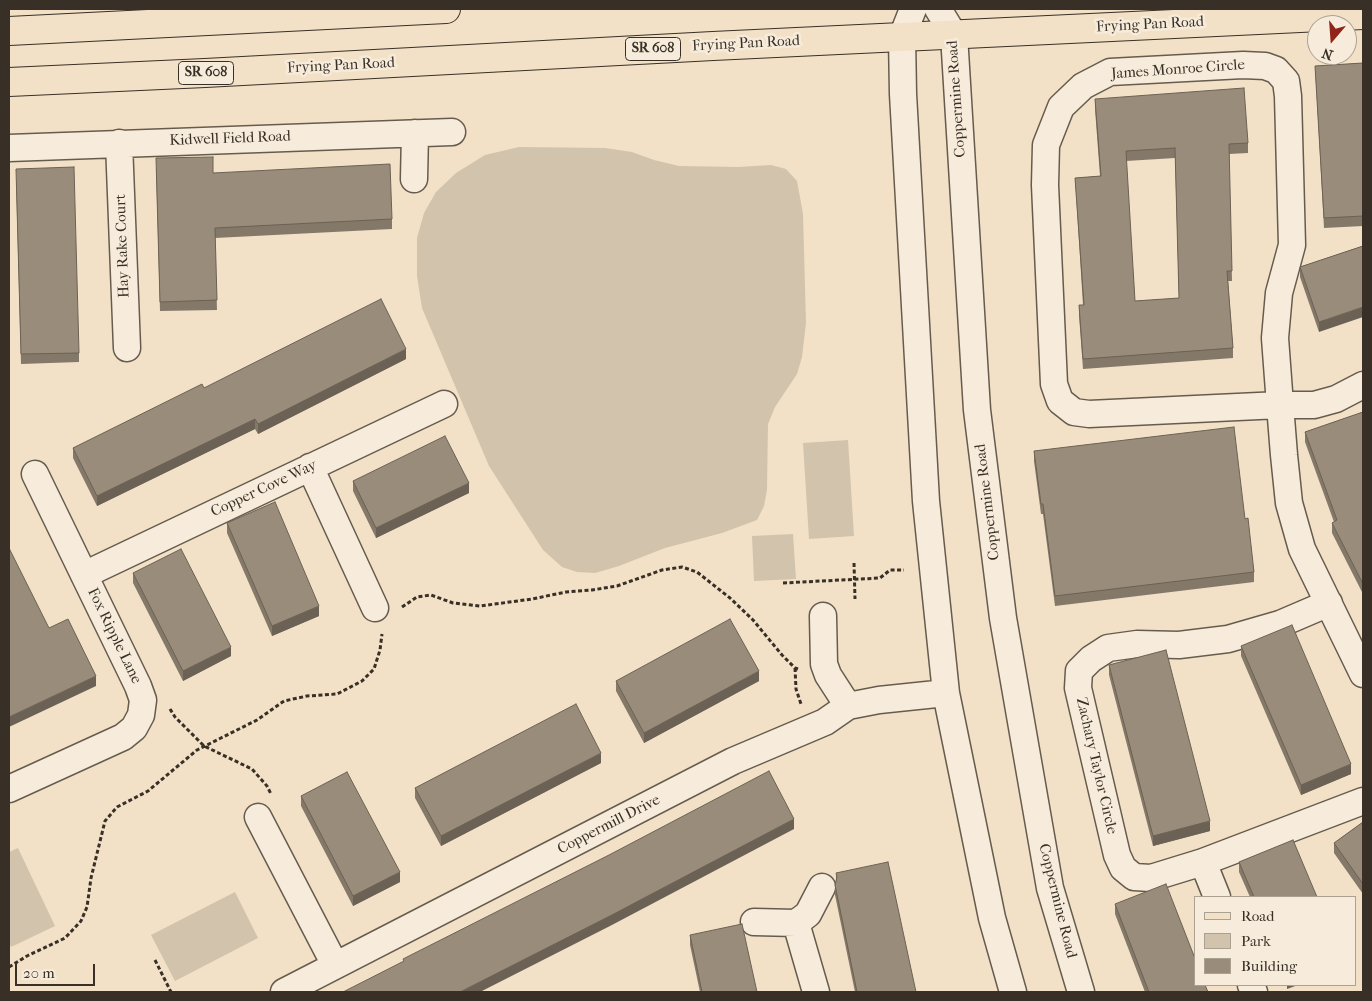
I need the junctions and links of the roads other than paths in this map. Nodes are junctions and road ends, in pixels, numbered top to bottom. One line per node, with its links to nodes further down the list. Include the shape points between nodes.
1 (446, 9): 5 (main road)
2 (914, 9): 7 (street)
3 (938, 9): 6 (street, Coppermine Road)
4 (1363, 15): 6 (main road, Frying Pan Road / SR 608)
5 (9, 31)
6 (954, 35): 7 (main road, Frying Pan Road / SR 608); 39 (street, Coppermine Road, via 977,410 1003,618 1050,888)
7 (902, 37): 8 (main road, Frying Pan Road / SR 608); 25 (street, via 905,146 926,500)
8 (9, 82)
9 (452, 132): 10 (street, Kidwell Field Road)
10 (415, 133): 11 (street, Kidwell Field Road); 13 (street)
11 (118, 144): 12 (street, Kidwell Field Road); 14 (street, Hay Rake Court)
12 (9, 148)
13 (414, 178)
14 (127, 348)
15 (1363, 385): 17 (street, James Monroe Circle, via 1336,399 1314,405)
16 (444, 404): 18 (street, Copper Cove Way)
17 (1280, 406): 17 (street, James Monroe Circle, via 1276,338 1278,293 1292,245 1286,81 1276,70 1244,65 1110,72 1083,86 1061,107 1046,144 1054,384 1060,401 1074,412 1089,414); 21 (street, via 1289,503 1302,548)
18 (310, 467): 20 (street, Copper Cove Way); 23 (street)
19 (35, 474): 20 (street, Fox Ripple Lane)
20 (84, 575): 27 (street, Fox Ripple Lane, via 138,686 143,700 142,715 123,737)
21 (1329, 603): 24 (street); 30 (street, Zachary Taylor Circle, via 1280,624 1228,639 1108,648 1090,659 1079,671 1078,688 1117,855 1123,868 1134,877 1151,878)
22 (822, 616): 26 (street, via 824,664)
23 (379, 618)
24 (1363, 674)
25 (946, 693): 26 (street, Coppermill Drive); 38 (street, via 992,918)
26 (848, 706): 35 (street, Coppermill Drive, via 825,722 733,761)
27 (9, 789)
28 (1363, 801): 30 (street, Zachary Taylor Circle)
29 (258, 817): 35 (street)
30 (1203, 862): 32 (street)
31 (822, 888): 34 (street, via 808,914)
32 (1217, 896)
33 (754, 922): 34 (street)
34 (796, 923): 37 (street)
35 (335, 965): 36 (street, Coppermill Drive)
36 (284, 992)
37 (816, 992)
38 (1013, 992)
39 (1081, 992)

